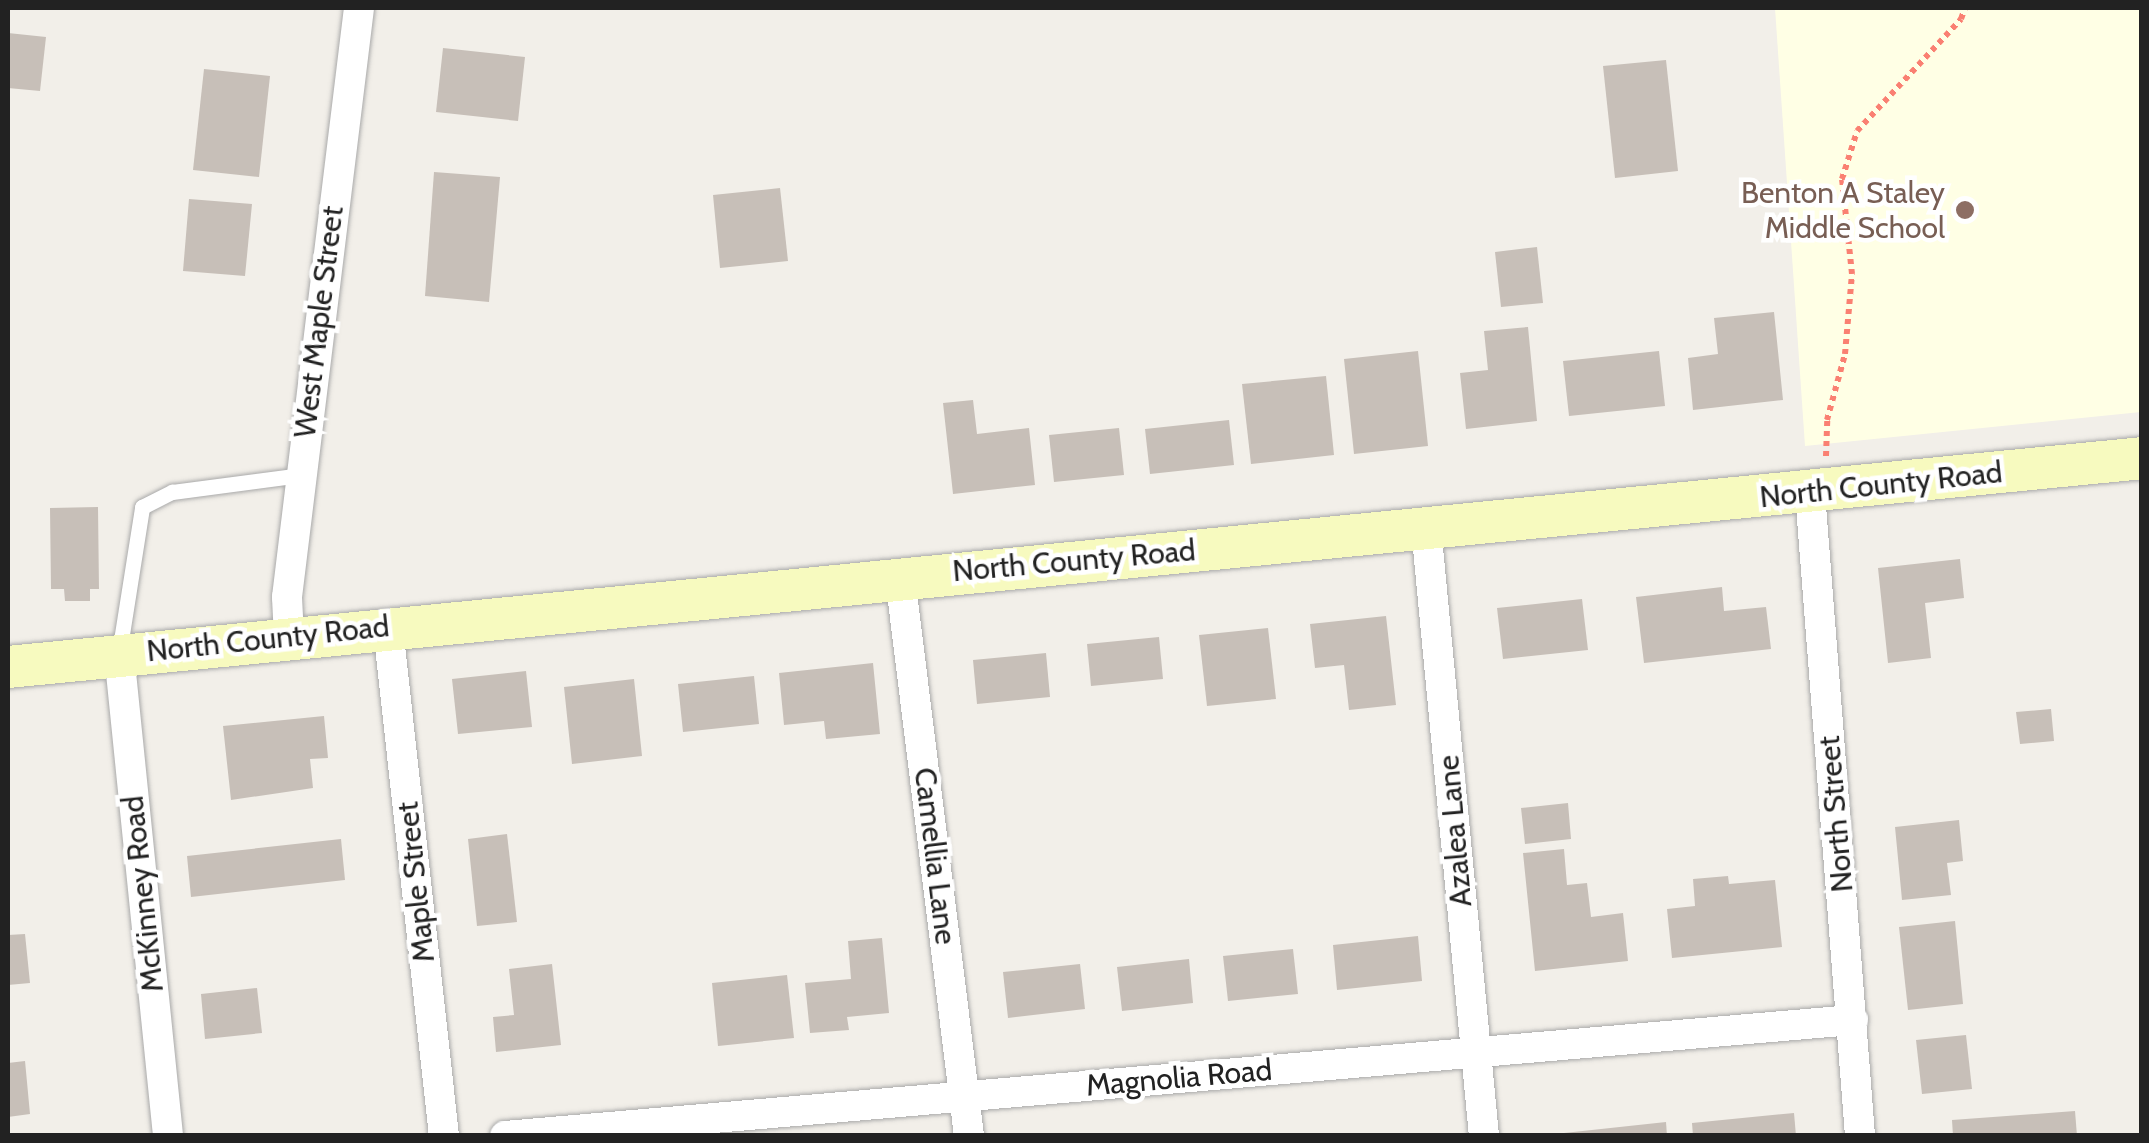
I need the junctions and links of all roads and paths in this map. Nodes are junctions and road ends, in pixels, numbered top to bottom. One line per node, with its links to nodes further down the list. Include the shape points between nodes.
1 (358, 8): 4 (street, West Maple Street)
2 (1965, 8): 5 (path, via 1856,131 1842,179 1852,274 1845,354)
3 (2142, 458): 5 (street, North County Road)
4 (302, 475): 9 (street, West Maple Street, via 287,596); 10 (lane, via 172,492 142,507)
5 (1818, 475): 6 (street, North County Road); 12 (street, North Street)
6 (1426, 527): 7 (street, North County Road); 13 (street, Azalea Lane)
7 (900, 578): 8 (street, North County Road); 14 (street, Camellia Lane)
8 (388, 628): 9 (street, North County Road); 16 (street, Maple Street)
9 (290, 637): 10 (street, North County Road)
10 (119, 654): 11 (street, North County Road); 15 (street, McKinney Road)
11 (8, 667)
12 (1852, 1020): 13 (street, Magnolia Road); 20 (street, North Street)
13 (1476, 1053): 14 (street, Magnolia Road); 19 (street, Azalea Lane)
14 (965, 1096): 17 (street, Magnolia Road); 18 (street, Camellia Lane)
15 (168, 1136)
16 (444, 1136)
17 (505, 1136)
18 (968, 1136)
19 (1484, 1136)
20 (1860, 1136)

